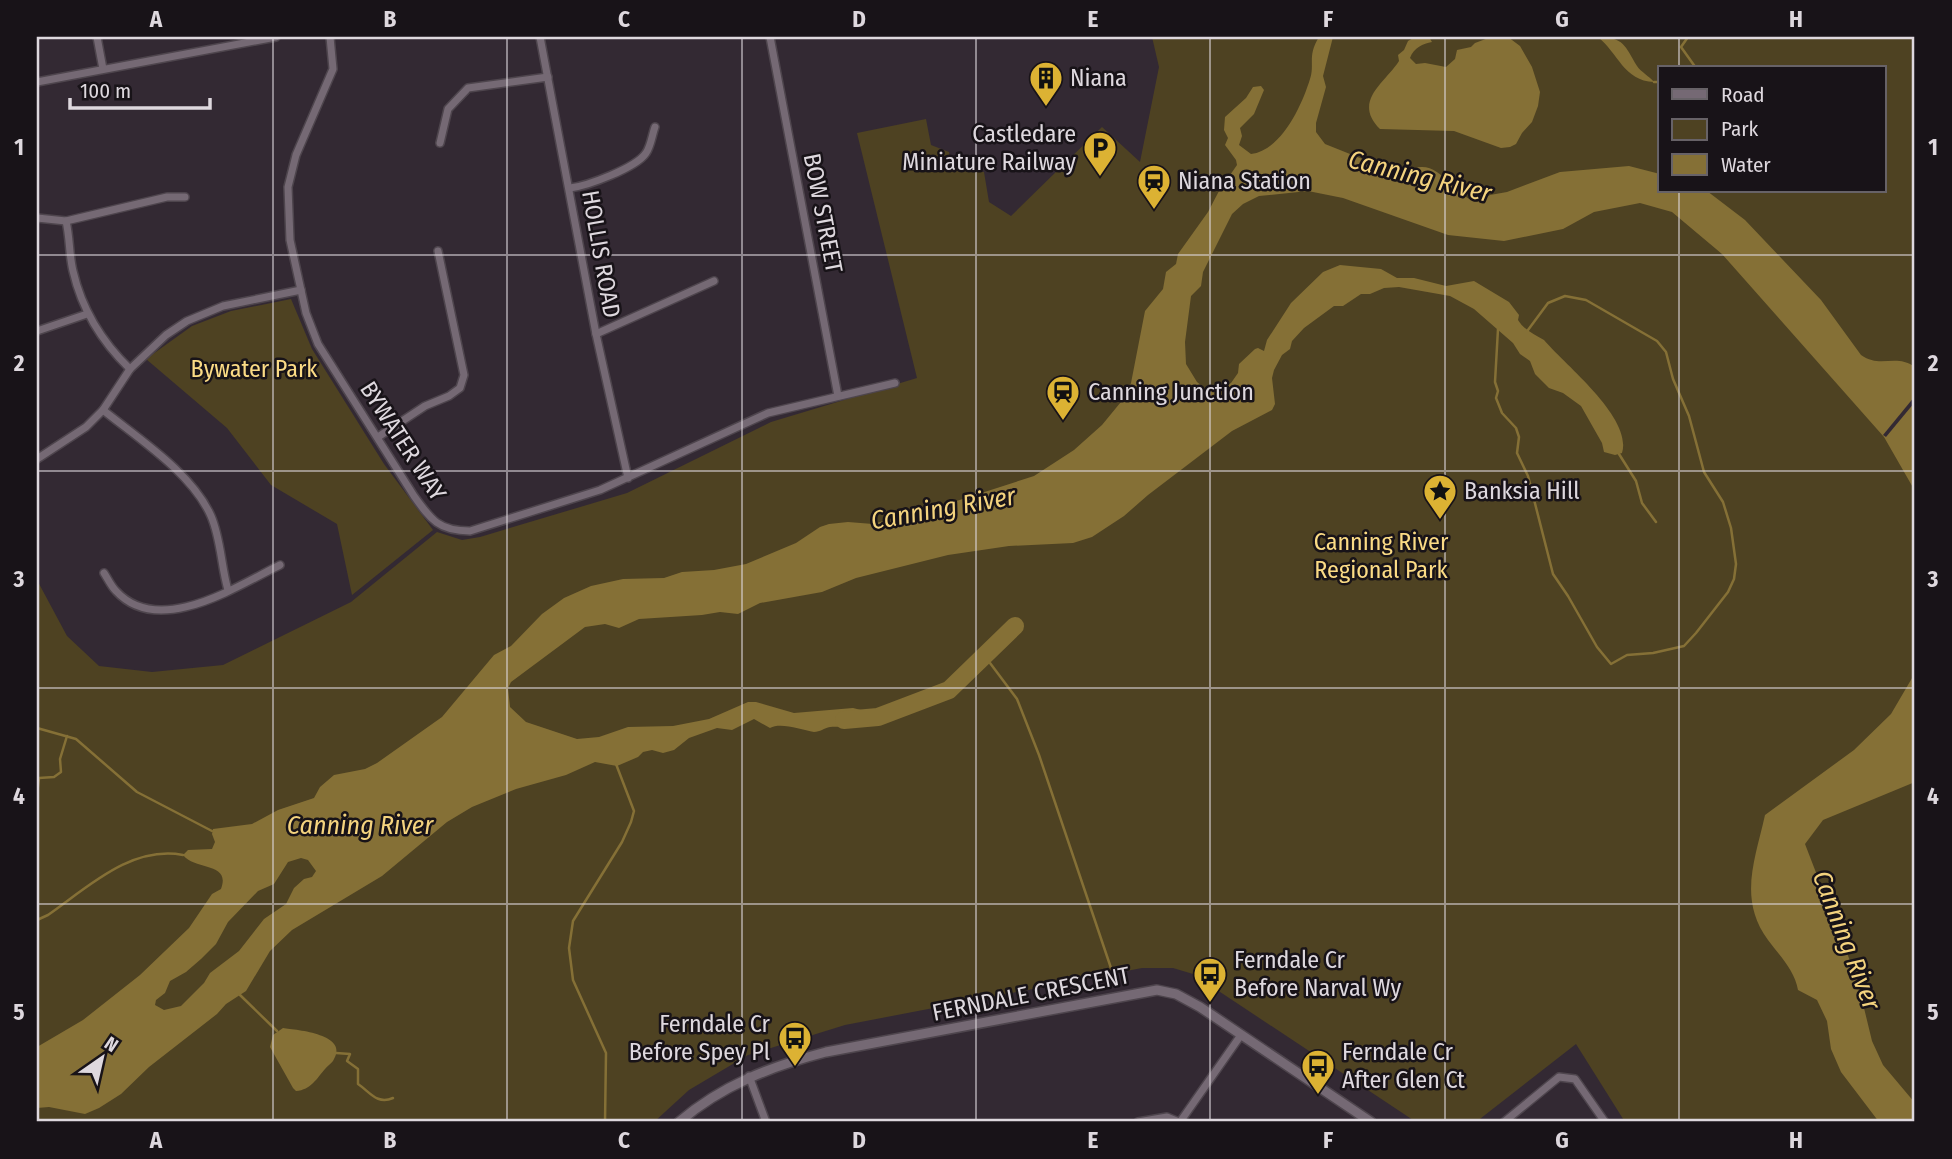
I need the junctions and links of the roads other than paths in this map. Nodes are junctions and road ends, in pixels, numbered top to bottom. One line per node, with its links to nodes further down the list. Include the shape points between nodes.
1 (97, 37): 7 (street)
2 (276, 37): 6 (street)
3 (330, 37): 18 (street, BYWATER WAY, via 333,69 296,155 288,187 290,240)
4 (540, 37): 8 (street, HOLLIS ROAD)
5 (770, 37): 24 (street, BOW STREET)
6 (228, 41): 7 (street)
7 (103, 69): 9 (street)
8 (548, 77): 11 (street, via 468,88 448,109); 12 (street, HOLLIS ROAD)
9 (37, 82)
10 (655, 127): 12 (street, via 648,151 638,161 589,184)
11 (440, 143)
12 (569, 188): 21 (street, HOLLIS ROAD)
13 (185, 197): 15 (street, via 167,197)
14 (37, 218): 15 (street)
15 (66, 221): 19 (street, via 72,268)
16 (439, 251): 26 (street, via 464,375 460,388)
17 (714, 281): 21 (street)
18 (301, 290): 22 (street, via 223,306 187,321); 26 (street, BYWATER WAY, via 318,344)
19 (87, 314): 20 (street); 22 (street)
20 (37, 331)
21 (596, 334): 28 (street, HOLLIS ROAD)
22 (130, 369): 25 (street)
23 (895, 383): 24 (street, BYWATER WAY)
24 (838, 396): 28 (street, BYWATER WAY, via 768,413)
25 (103, 410): 27 (street, via 86,427); 31 (street, via 172,467 202,499 217,535)
26 (378, 438): 28 (street, BYWATER WAY, via 428,516 455,531 470,531)
27 (37, 458)
28 (628, 478)
29 (281, 565): 31 (street)
30 (104, 573): 31 (street, via 115,591 131,604 154,610 202,603)
31 (228, 590)
32 (1241, 1035): 33 (street, FERNDALE CRESCENT, via 1184,998 1157,990 826,1052); 37 (street); 38 (street, FERNDALE CRESCENT)
33 (749, 1076): 34 (street, FERNDALE CRESCENT); 35 (street)
34 (679, 1122)
35 (766, 1122)
36 (1138, 1122): 37 (street, via 1167,1117)
37 (1179, 1122)
38 (1370, 1122)
39 (1504, 1122): 40 (street, via 1559,1077 1570,1077 1581,1086)
40 (1605, 1122)

